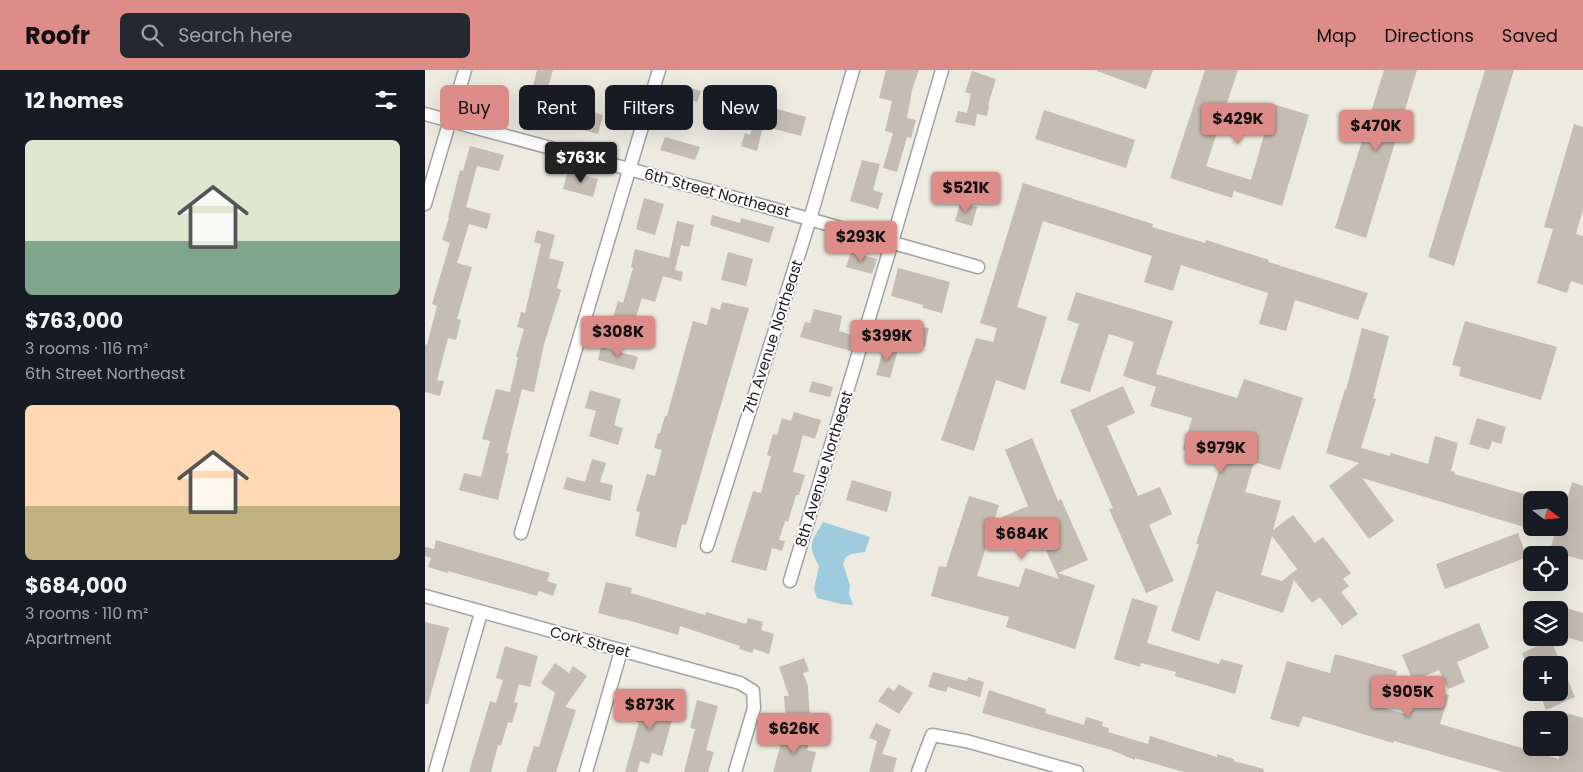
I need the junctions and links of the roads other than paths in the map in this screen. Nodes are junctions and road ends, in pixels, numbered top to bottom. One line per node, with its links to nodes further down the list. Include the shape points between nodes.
1 (465, 70): 5 (street)
2 (659, 70): 10 (street)
3 (853, 70): 12 (street, 7th Avenue Northeast)
4 (942, 70): 13 (street, 8th Avenue Northeast)
5 (461, 85)
6 (425, 114): 7 (street, 6th Street Northeast)
7 (440, 118)
8 (447, 130): 11 (street)
9 (484, 130): 10 (street, 6th Street Northeast)
10 (629, 169): 12 (street, 6th Street Northeast); 15 (street)
11 (425, 204)
12 (810, 219): 13 (street, 6th Street Northeast); 16 (street, 7th Avenue Northeast)
13 (892, 242): 14 (street, 6th Street Northeast); 17 (street, 8th Avenue Northeast)
14 (978, 267)
15 (521, 533)
16 (707, 546)
17 (790, 581)
18 (425, 596): 19 (street, Cork Street)
19 (481, 612): 20 (street, Cork Street); 21 (street)
20 (621, 651): 22 (street); 23 (street, Cork Street, via 740,683 753,691 754,708)
21 (435, 772)
22 (586, 772)
23 (735, 772)
24 (918, 772): 25 (street, via 933,735)
25 (1077, 772)

